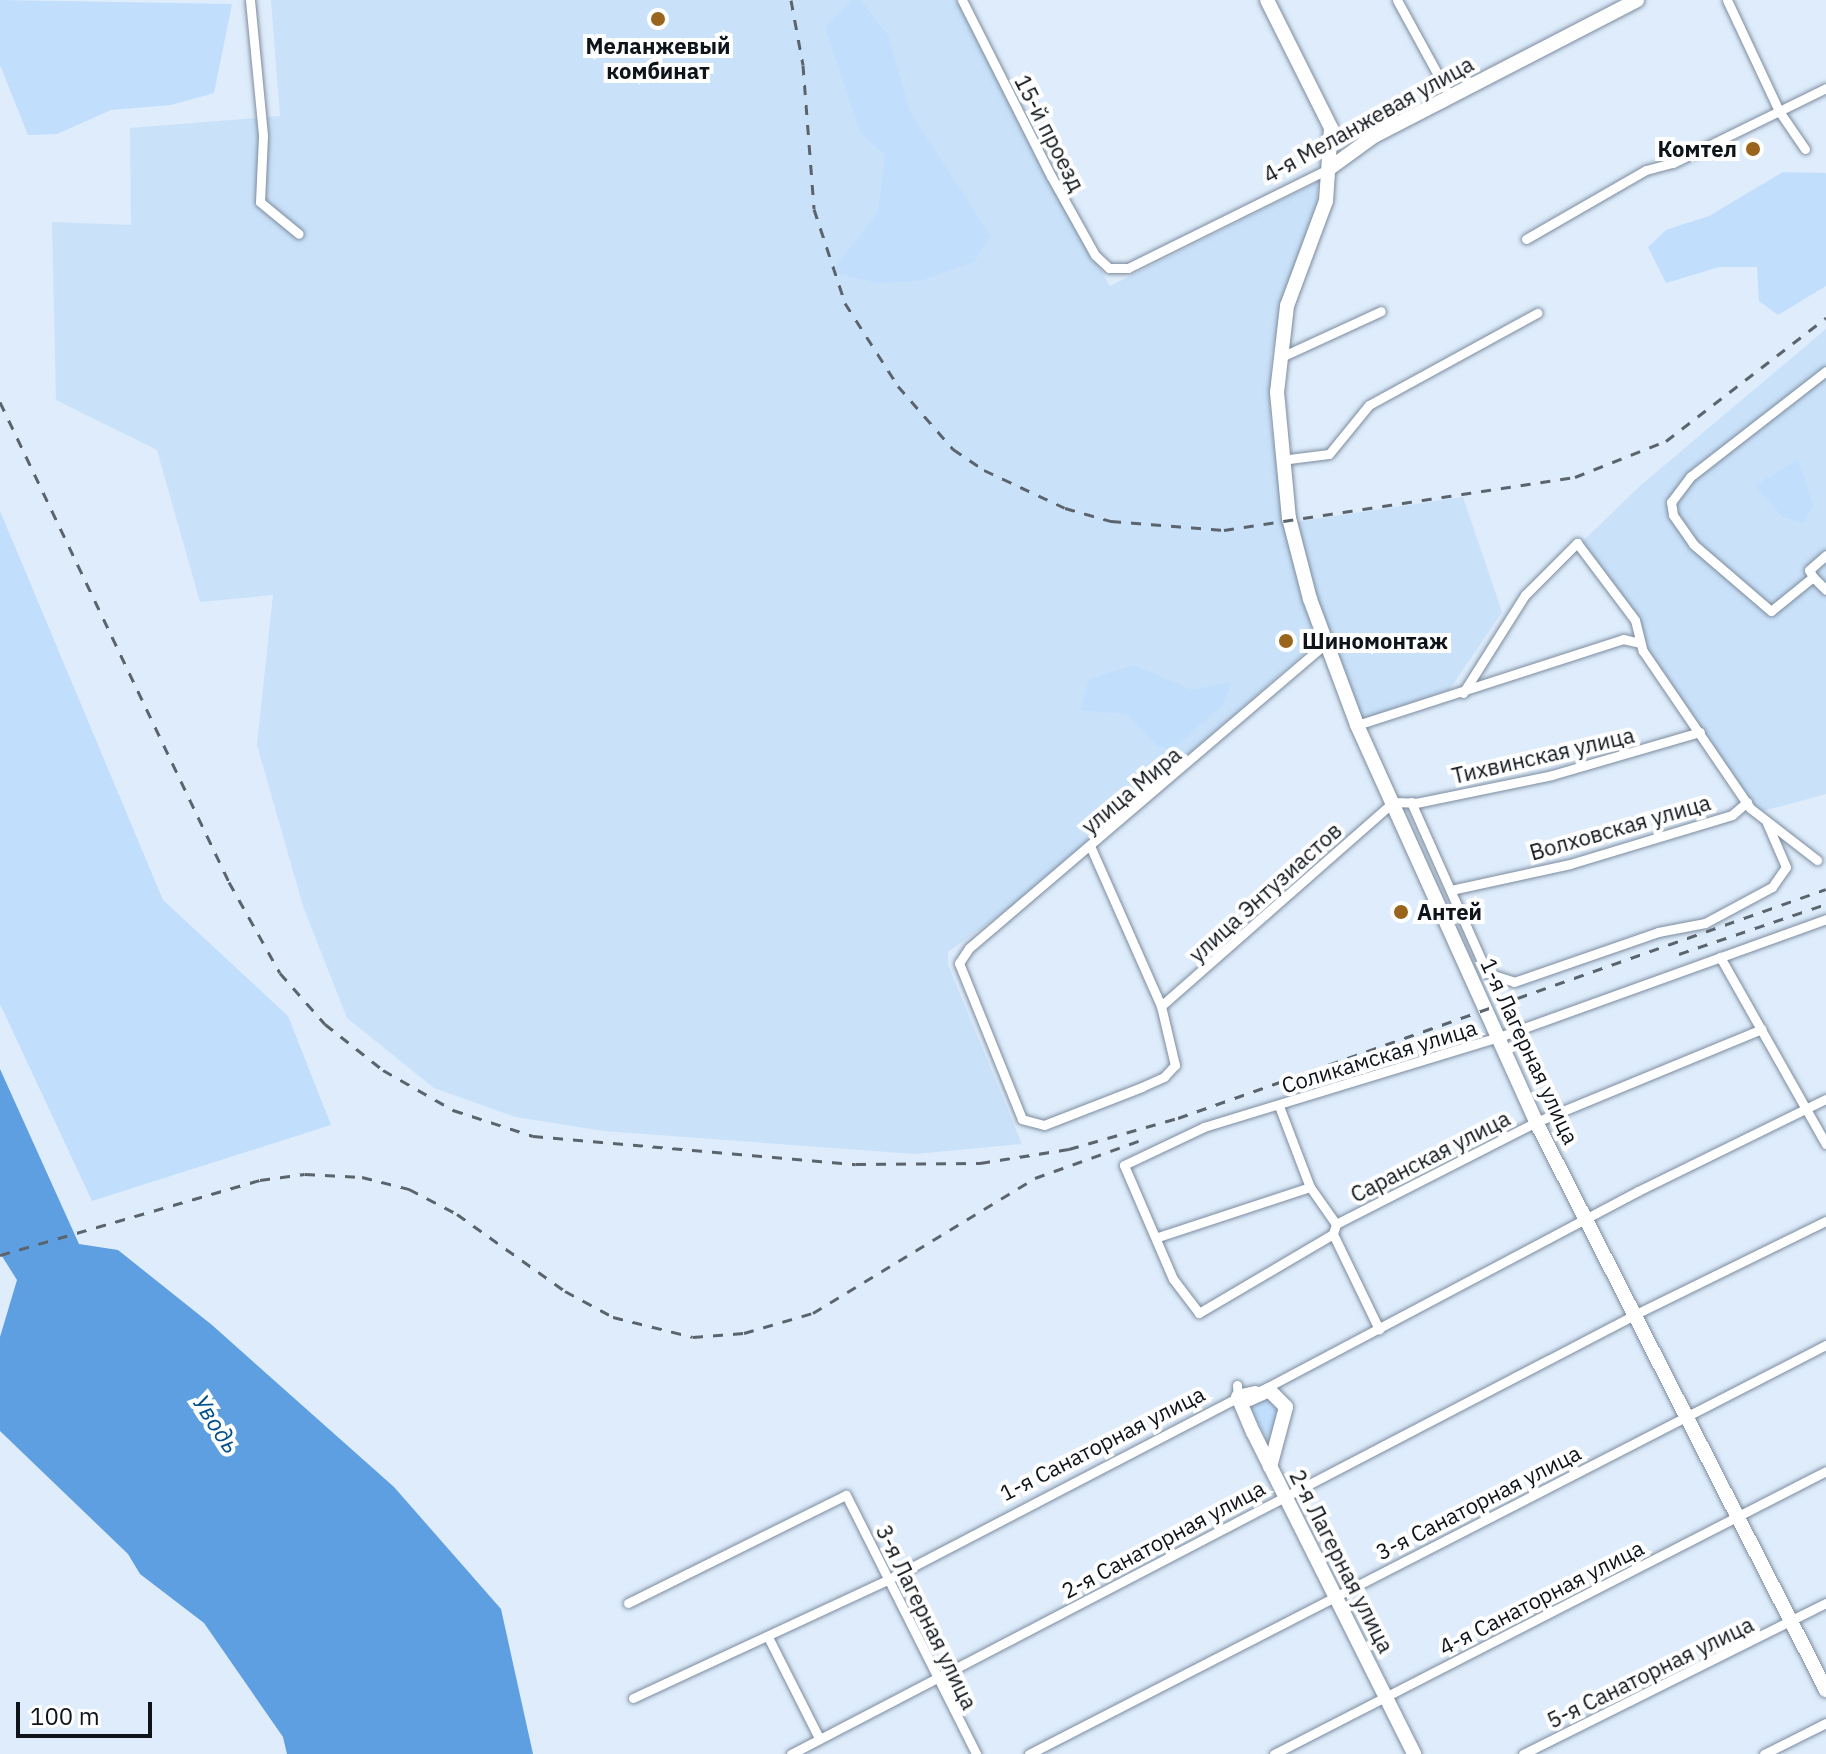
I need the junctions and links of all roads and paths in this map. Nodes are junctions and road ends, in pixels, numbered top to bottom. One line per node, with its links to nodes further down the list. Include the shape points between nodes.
1 (250, 0): 12 (street, via 263,136 260,202)
2 (962, 0): 14 (street, 15-й проезд, via 1095,255)
3 (1267, 0): 11 (main road, 1-я Лагерная улица, via 1325,109)
4 (1397, 0): 8 (street)
5 (1637, 0): 8 (main road, 4-я Меланжевая улица)
6 (1727, 0): 9 (street)
7 (1826, 88): 9 (street)
8 (1450, 97): 11 (main road, 4-я Меланжевая улица, via 1357,146)
9 (1779, 111): 10 (street); 13 (street, via 1673,163 1646,170)
10 (1805, 149)
11 (1330, 168): 14 (street, 4-я Меланжевая улица); 17 (main road, 1-я Лагерная улица, via 1326,201 1287,306)
12 (299, 234)
13 (1526, 239)
14 (1118, 271)
15 (1381, 311): 17 (street)
16 (1537, 313): 19 (street, via 1369,405 1329,454)
17 (1278, 358): 19 (main road, 1-я Лагерная улица)
18 (1826, 371): 21 (street, via 1690,477 1671,502 1673,515 1693,544 1771,611)
19 (1281, 460): 23 (main road, 1-я Лагерная улица, via 1299,559)
20 (1826, 555): 21 (street, via 1809,570)
21 (1813, 577): 22 (street)
22 (1826, 590)
23 (1326, 643): 26 (main road, 1-я Лагерная улица); 32 (street, улица Мира)
24 (1640, 643): 25 (street, via 1623,639); 25 (street, via 1635,620 1577,543 1525,595); 27 (street)
25 (1463, 693): 26 (street)
26 (1357, 725): 28 (main road, 1-я Лагерная улица)
27 (1700, 732): 29 (street, Тихвинская улица, via 1552,775); 30 (street)
28 (1393, 802): 29 (street, Тихвинская улица); 37 (street, улица Энтузиастов); 39 (main road, 1-я Лагерная улица)
29 (1411, 802): 34 (street)
30 (1747, 802): 31 (street); 34 (street, Волховская улица, via 1732,815 1641,843)
31 (1766, 821): 33 (street); 34 (street, via 1786,867 1772,887 1705,923 1658,932 1514,982 1487,973)
32 (1091, 848): 37 (street); 37 (street, улица Мира, via 969,948 959,963 1022,1119 1044,1125 1164,1077 1175,1065)
33 (1817, 860)
34 (1451, 890)
35 (1826, 919): 36 (street, Соликамская улица)
36 (1720, 957): 38 (street); 39 (street, Соликамская улица)
37 (1161, 1006)
38 (1762, 1029): 42 (street); 43 (street, Саранская улица)
39 (1499, 1037): 41 (street, Соликамская улица); 43 (main road, 1-я Лагерная улица)
40 (1826, 1099): 42 (street, 1-я Санаторная улица)
41 (1279, 1106): 45 (street); 49 (street, Соликамская улица, via 1204,1127 1124,1165)
42 (1806, 1107): 44 (street); 46 (street, 1-я Санаторная улица)
43 (1536, 1122): 46 (main road, 1-я Лагерная улица); 48 (street, Саранская улица)
44 (1826, 1144)
45 (1310, 1187): 48 (street); 49 (street)
46 (1586, 1219): 50 (main road, 1-я Лагерная улица); 51 (street, 1-я Санаторная улица)
47 (1826, 1221): 50 (street, 2-я Санаторная улица)
48 (1334, 1229): 49 (street, Саранская улица, via 1199,1313 1173,1279); 51 (street)
49 (1158, 1237)
50 (1638, 1313): 55 (main road, 1-я Лагерная улица); 59 (street, 2-я Санаторная улица)
51 (1379, 1329): 54 (street, 1-я Санаторная улица)
52 (1826, 1345): 55 (street, 3-я Санаторная улица)
53 (1238, 1391): 54 (main road, 1-я Санаторная улица); 56 (main road, 2-я Лагерная улица); 61 (street, 1-я Санаторная улица)
54 (1255, 1393): 56 (main road); 57 (main road, via 1275,1393 1286,1407)
55 (1689, 1415): 60 (main road, 1-я Лагерная улица); 62 (street, 3-я Санаторная улица)
56 (1246, 1417): 57 (main road, 2-я Лагерная улица)
57 (1271, 1468): 59 (main road, 2-я Лагерная улица)
58 (1826, 1471): 60 (street, 4-я Санаторная улица)
59 (1283, 1496): 62 (main road, 2-я Лагерная улица); 67 (street, 2-я Санаторная улица)
60 (1739, 1516): 65 (main road, 1-я Лагерная улица); 69 (street, 4-я Санаторная улица)
61 (887, 1580): 63 (street, 3-я Лагерная улица, via 846,1495); 66 (street, 1-я Санаторная улица); 67 (street, 3-я Лагерная улица)
62 (1333, 1595): 69 (main road, 2-я Лагерная улица); 75 (street, 3-я Санаторная улица)
63 (628, 1603)
64 (1826, 1603): 65 (street, 5-я Санаторная улица)
65 (1792, 1622): 68 (main road, 1-я Лагерная улица); 78 (street, 5-я Санаторная улица)
66 (768, 1637): 70 (street, 1-я Санаторная улица); 72 (street)
67 (936, 1679): 72 (street, 2-я Санаторная улица); 74 (street, 3-я Лагерная улица)
68 (1826, 1690)
69 (1386, 1697): 76 (street, 4-я Санаторная улица); 77 (main road, 2-я Лагерная улица)
70 (633, 1698)
71 (1826, 1723): 79 (street)
72 (819, 1738): 73 (street, 2-я Санаторная улица)
73 (791, 1754)
74 (976, 1754)
75 (1029, 1754)
76 (1274, 1754)
77 (1414, 1754)
78 (1523, 1754)
79 (1764, 1754)

